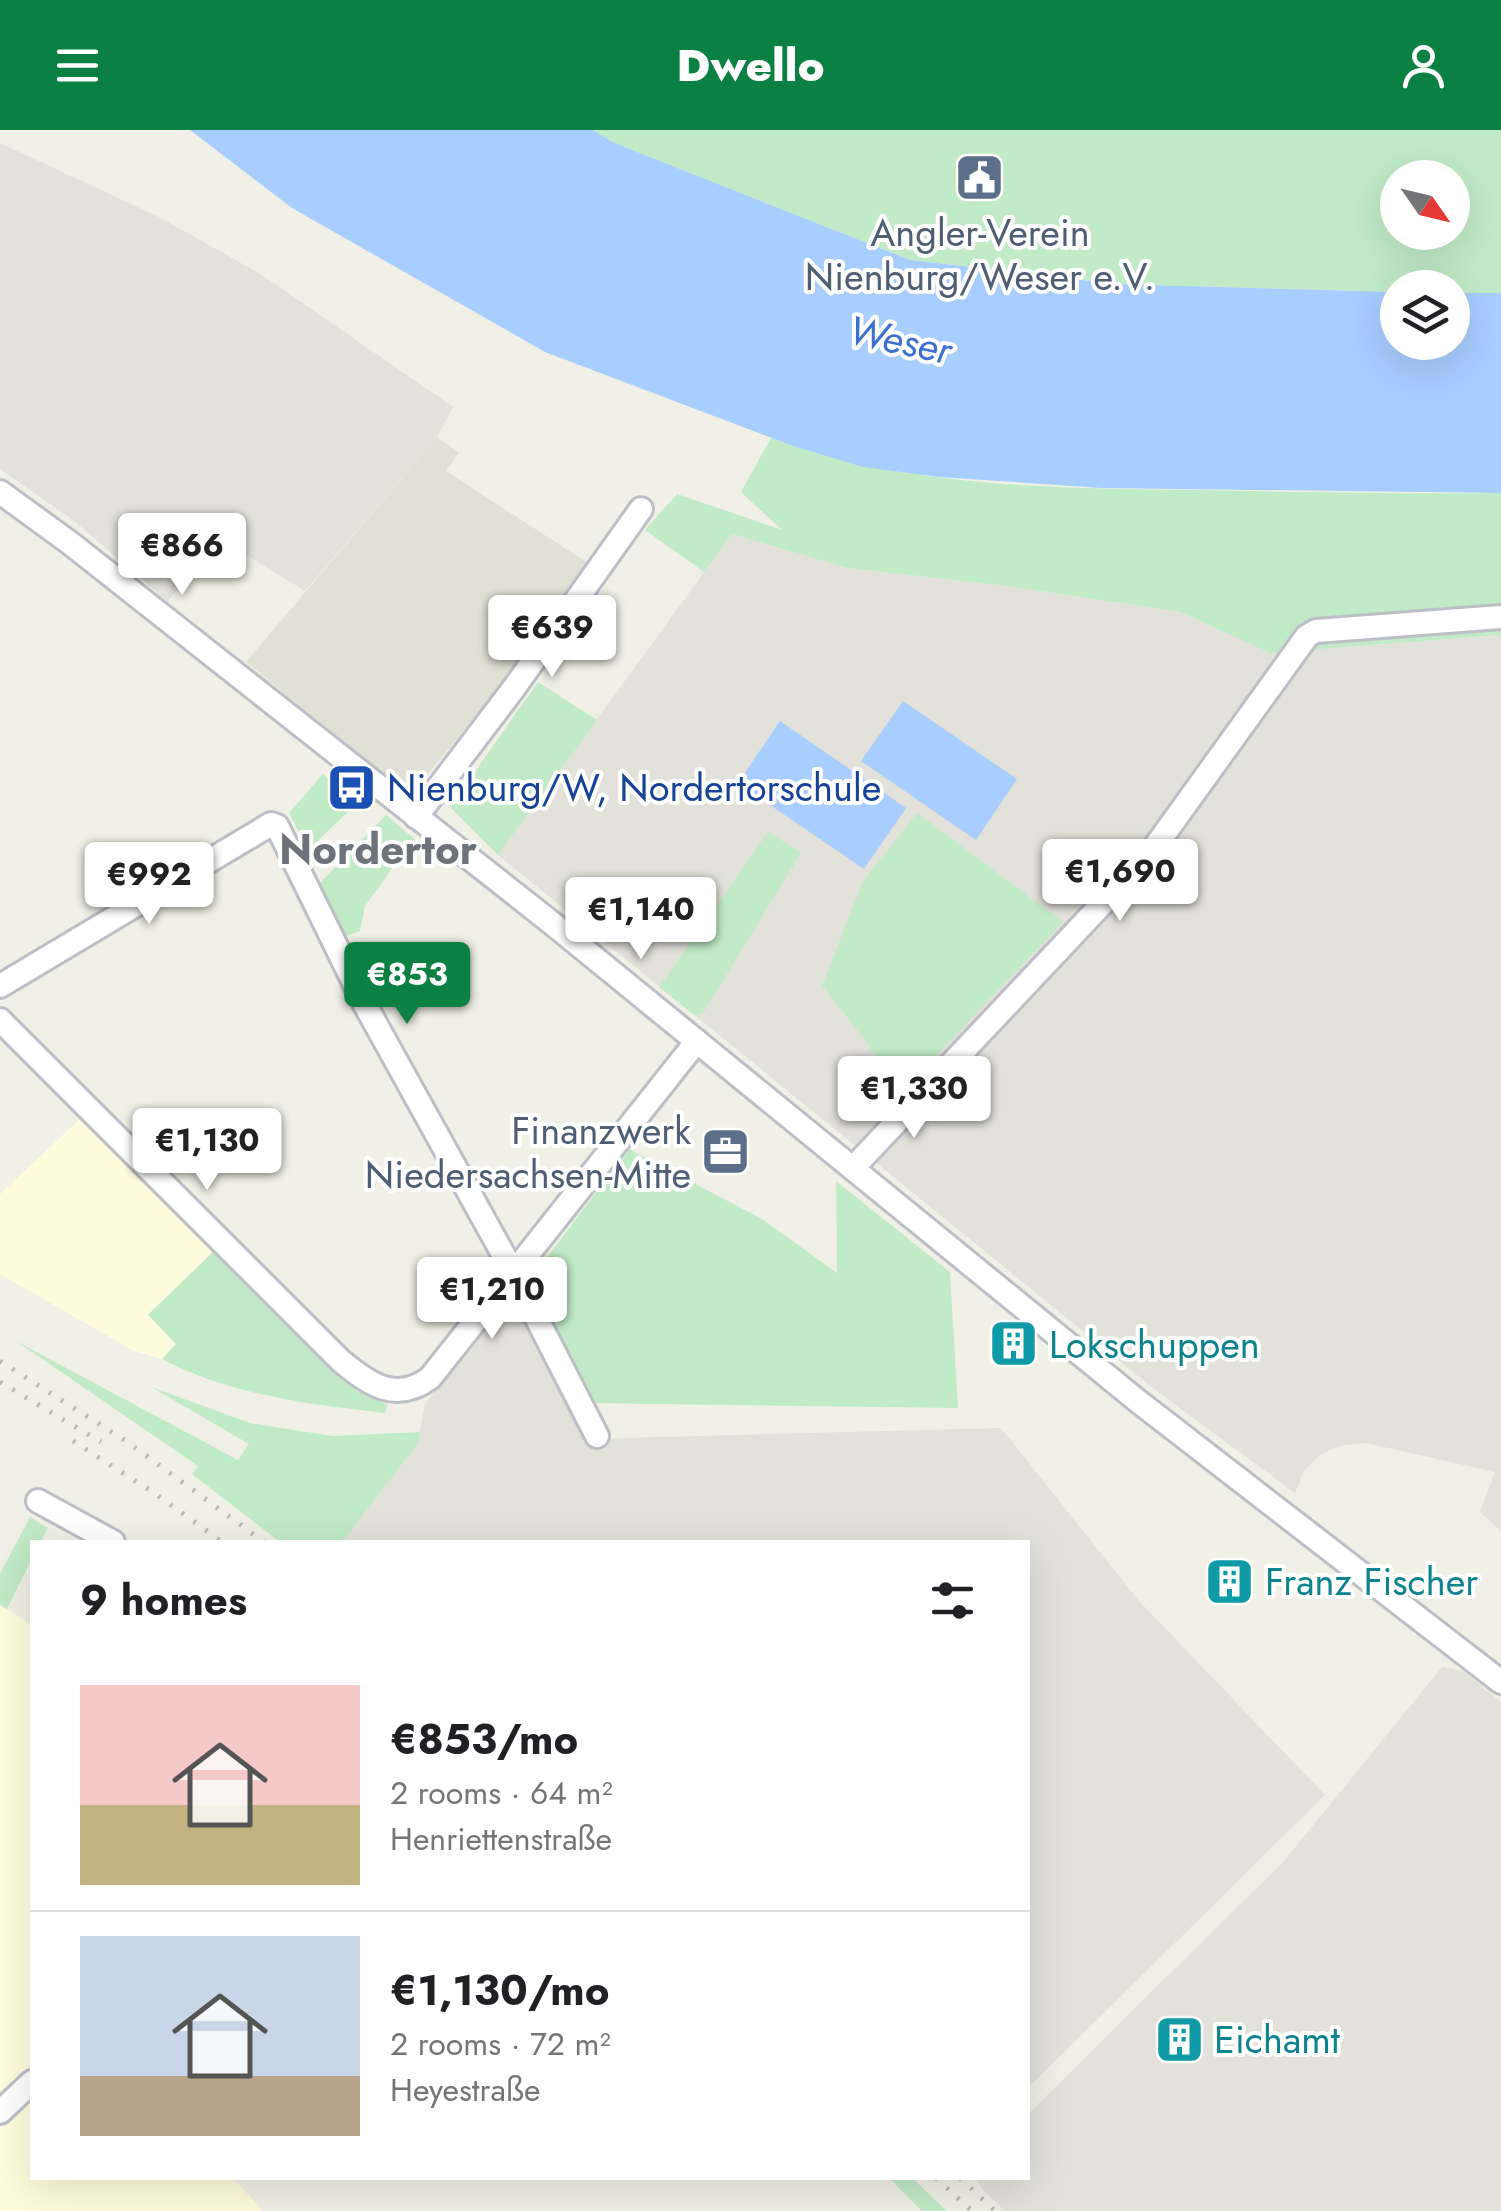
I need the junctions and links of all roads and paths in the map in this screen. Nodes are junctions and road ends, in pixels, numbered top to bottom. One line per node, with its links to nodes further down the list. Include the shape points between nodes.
1 (0, 492): 4 (street)
2 (641, 509): 4 (street)
3 (1501, 617): 8 (street, via 1316,630 1307,636 1152,851)
4 (416, 817): 7 (street)
5 (0, 986): 9 (street, via 271,824 281,830 364,1003)
6 (0, 1020): 9 (street, via 341,1361 380,1387 400,1392 430,1378)
7 (697, 1041): 8 (street); 9 (street)
8 (854, 1167): 13 (street, via 1139,1402)
9 (513, 1272): 10 (street)
10 (597, 1436)
11 (38, 1501): 12 (street)
12 (108, 1540)
13 (1501, 1682)
14 (30, 2084): 15 (street)
15 (0, 2112)

